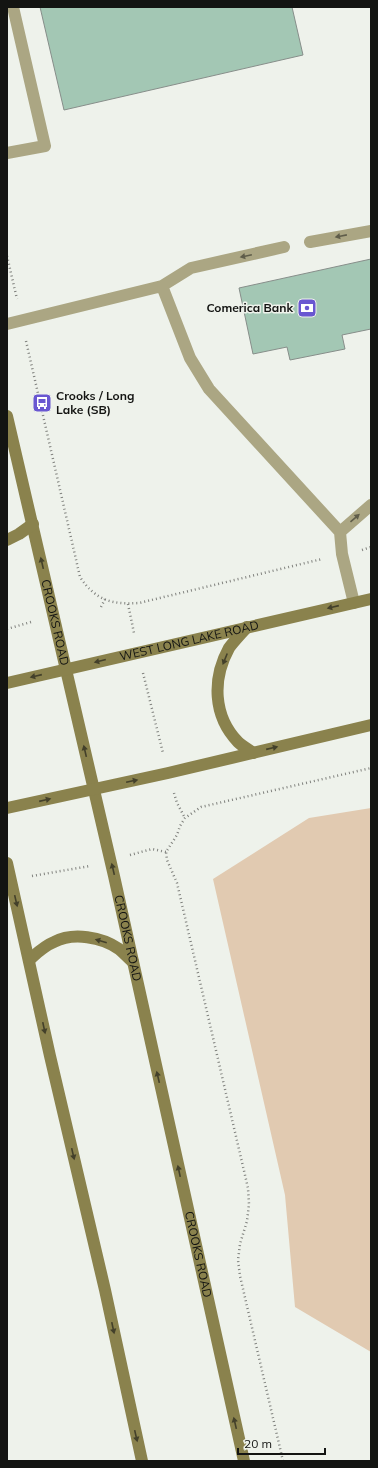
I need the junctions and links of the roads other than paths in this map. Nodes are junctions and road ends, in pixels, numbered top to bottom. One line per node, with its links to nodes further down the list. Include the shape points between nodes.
1 (14, 7): 2 (lane, via 45,146)
2 (7, 153)
3 (371, 230): 4 (lane, one-way to 4)
4 (310, 242)
5 (284, 247): 6 (lane, one-way to 6, via 191,268)
6 (162, 286): 7 (lane); 11 (lane, via 190,358 209,389)
7 (7, 324)
8 (7, 416): 10 (main road, CROOKS ROAD)
9 (371, 505): 11 (lane, one-way to 9)
10 (33, 524): 12 (main road); 16 (main road, CROOKS ROAD, one-way to 10)
11 (340, 532): 14 (lane, via 342,554)
12 (7, 540)
13 (371, 599): 14 (main road, WEST LONG LAKE ROAD)
14 (354, 603): 15 (main road, WEST LONG LAKE ROAD, one-way to 15)
15 (247, 627): 16 (main road, WEST LONG LAKE ROAD, one-way to 16); 19 (main road, one-way to 19, via 230,648 220,672 217,693 219,712 227,728 238,742)
16 (66, 669): 17 (main road, WEST LONG LAKE ROAD, one-way to 17); 20 (main road, CROOKS ROAD, one-way to 16)
17 (7, 683)
18 (371, 725): 19 (main road, one-way to 18)
19 (253, 753): 20 (main road, one-way to 19)
20 (94, 789): 21 (main road, one-way to 20); 24 (main road, CROOKS ROAD, one-way to 20)
21 (7, 808)
22 (7, 863): 23 (main road, one-way to 23)
23 (29, 960): 24 (main road, one-way to 23, via 105,941 86,937 70,937 55,941); 25 (main road, one-way to 25)
24 (133, 962): 26 (main road, CROOKS ROAD, one-way to 24)
25 (142, 1461)
26 (244, 1461)

